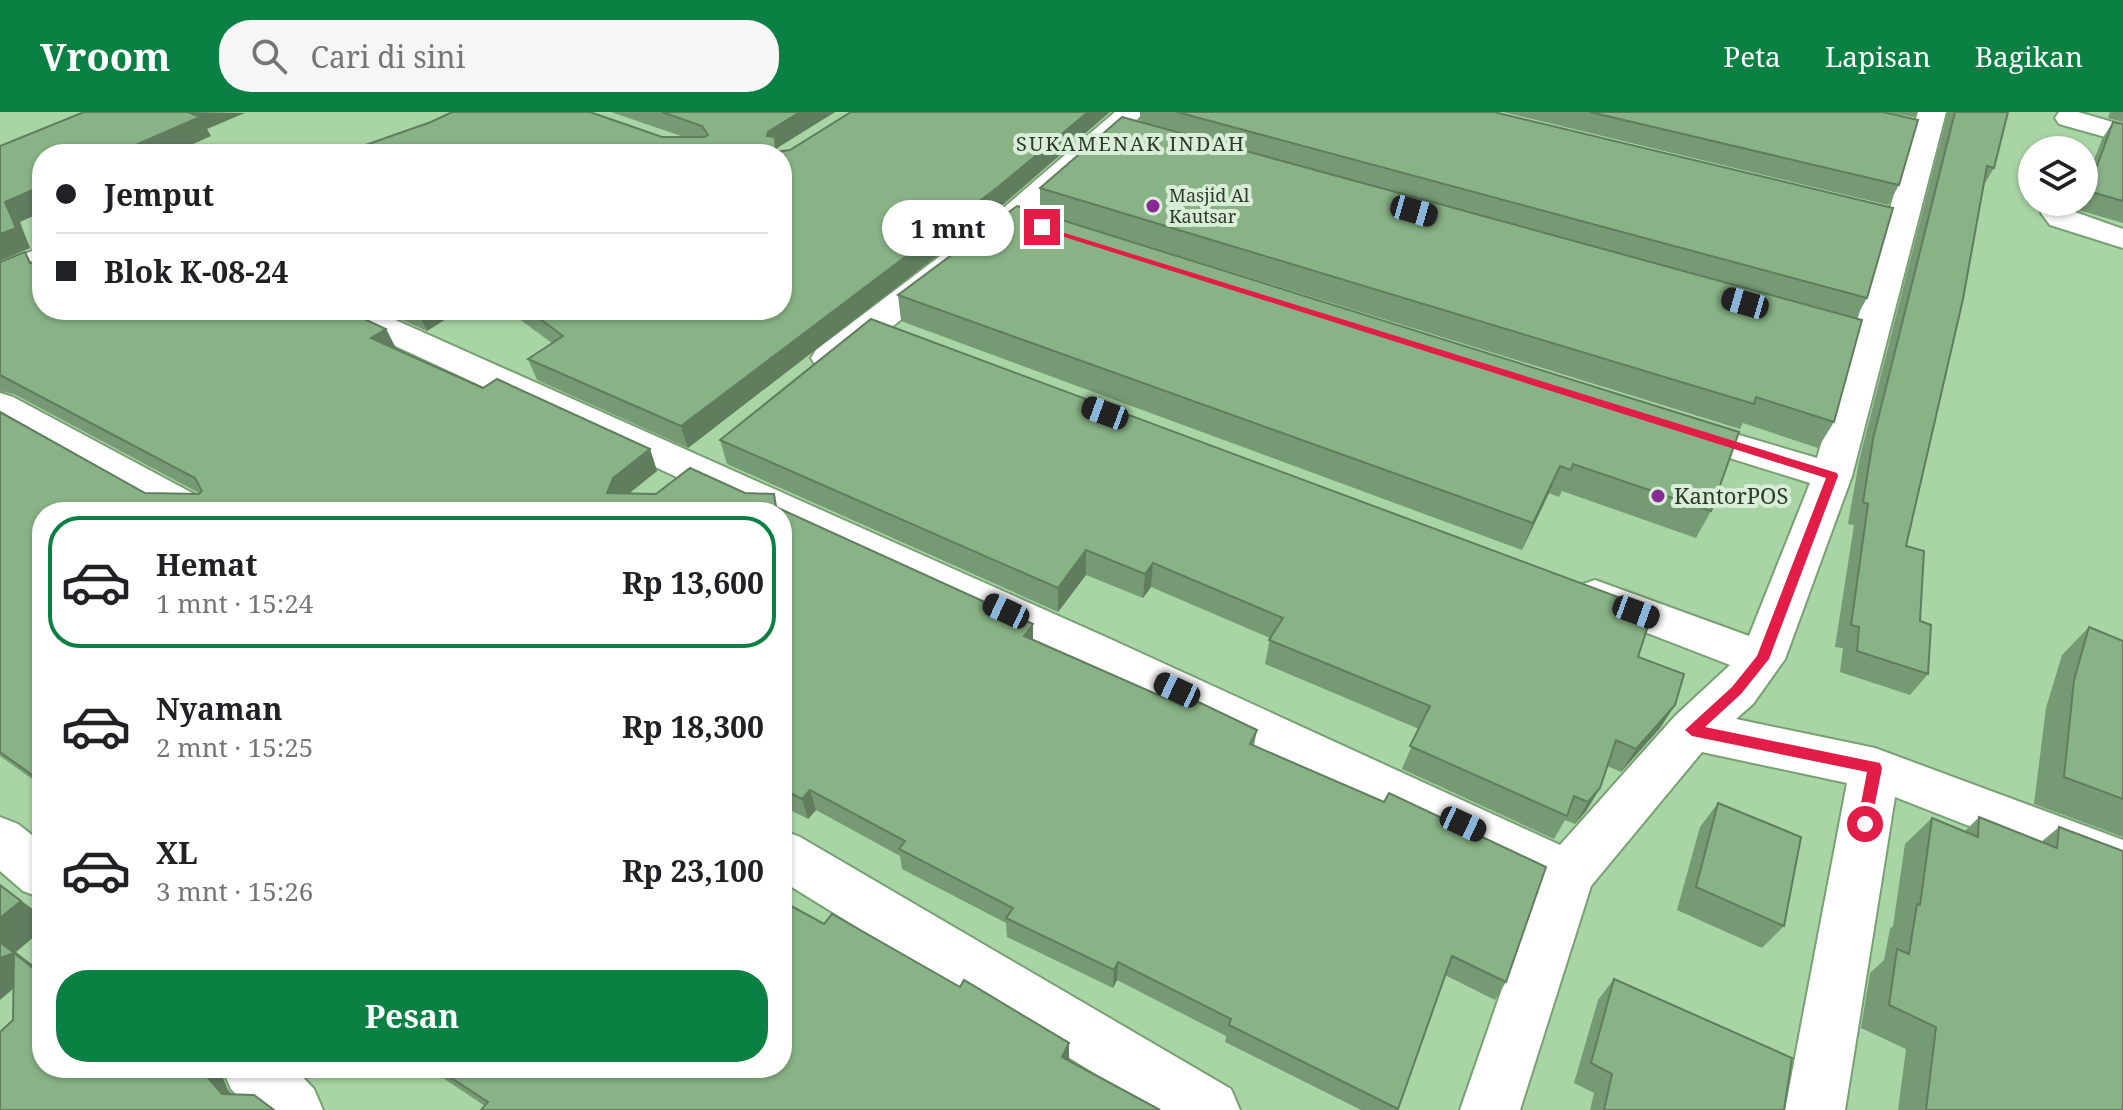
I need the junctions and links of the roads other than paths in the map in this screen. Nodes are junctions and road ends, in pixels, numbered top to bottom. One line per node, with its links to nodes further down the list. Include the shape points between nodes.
1 (2069, 115): 4 (street); 5 (street)
2 (1918, 123): 8 (street)
3 (1129, 124): 13 (street, via 1027,222)
4 (2123, 134)
5 (2067, 136)
6 (1870, 214): 8 (street)
7 (2059, 216): 9 (street)
8 (1901, 221): 19 (street, via 1859,335)
9 (2123, 239)
10 (32, 262): 11 (street)
11 (0, 276)
12 (364, 320): 20 (street)
13 (870, 325): 14 (street); 15 (street)
14 (914, 342)
15 (798, 382)
16 (0, 405): 21 (street)
17 (1651, 420): 19 (street)
18 (726, 439): 20 (street)
19 (1832, 476): 25 (street)
20 (674, 480): 22 (street)
21 (177, 502)
22 (728, 502)
23 (792, 528): 32 (street, via 1092,650)
24 (1562, 584): 25 (street)
25 (1762, 659): 26 (street)
26 (1692, 730): 27 (street); 32 (street)
27 (1875, 768): 30 (street); 37 (street)
28 (0, 840): 31 (street)
29 (792, 859): 35 (street)
30 (2123, 863)
31 (32, 866)
32 (1568, 874): 36 (street)
33 (262, 1078): 34 (street)
34 (293, 1110)
35 (1210, 1110)
36 (1490, 1110)
37 (1815, 1110)

